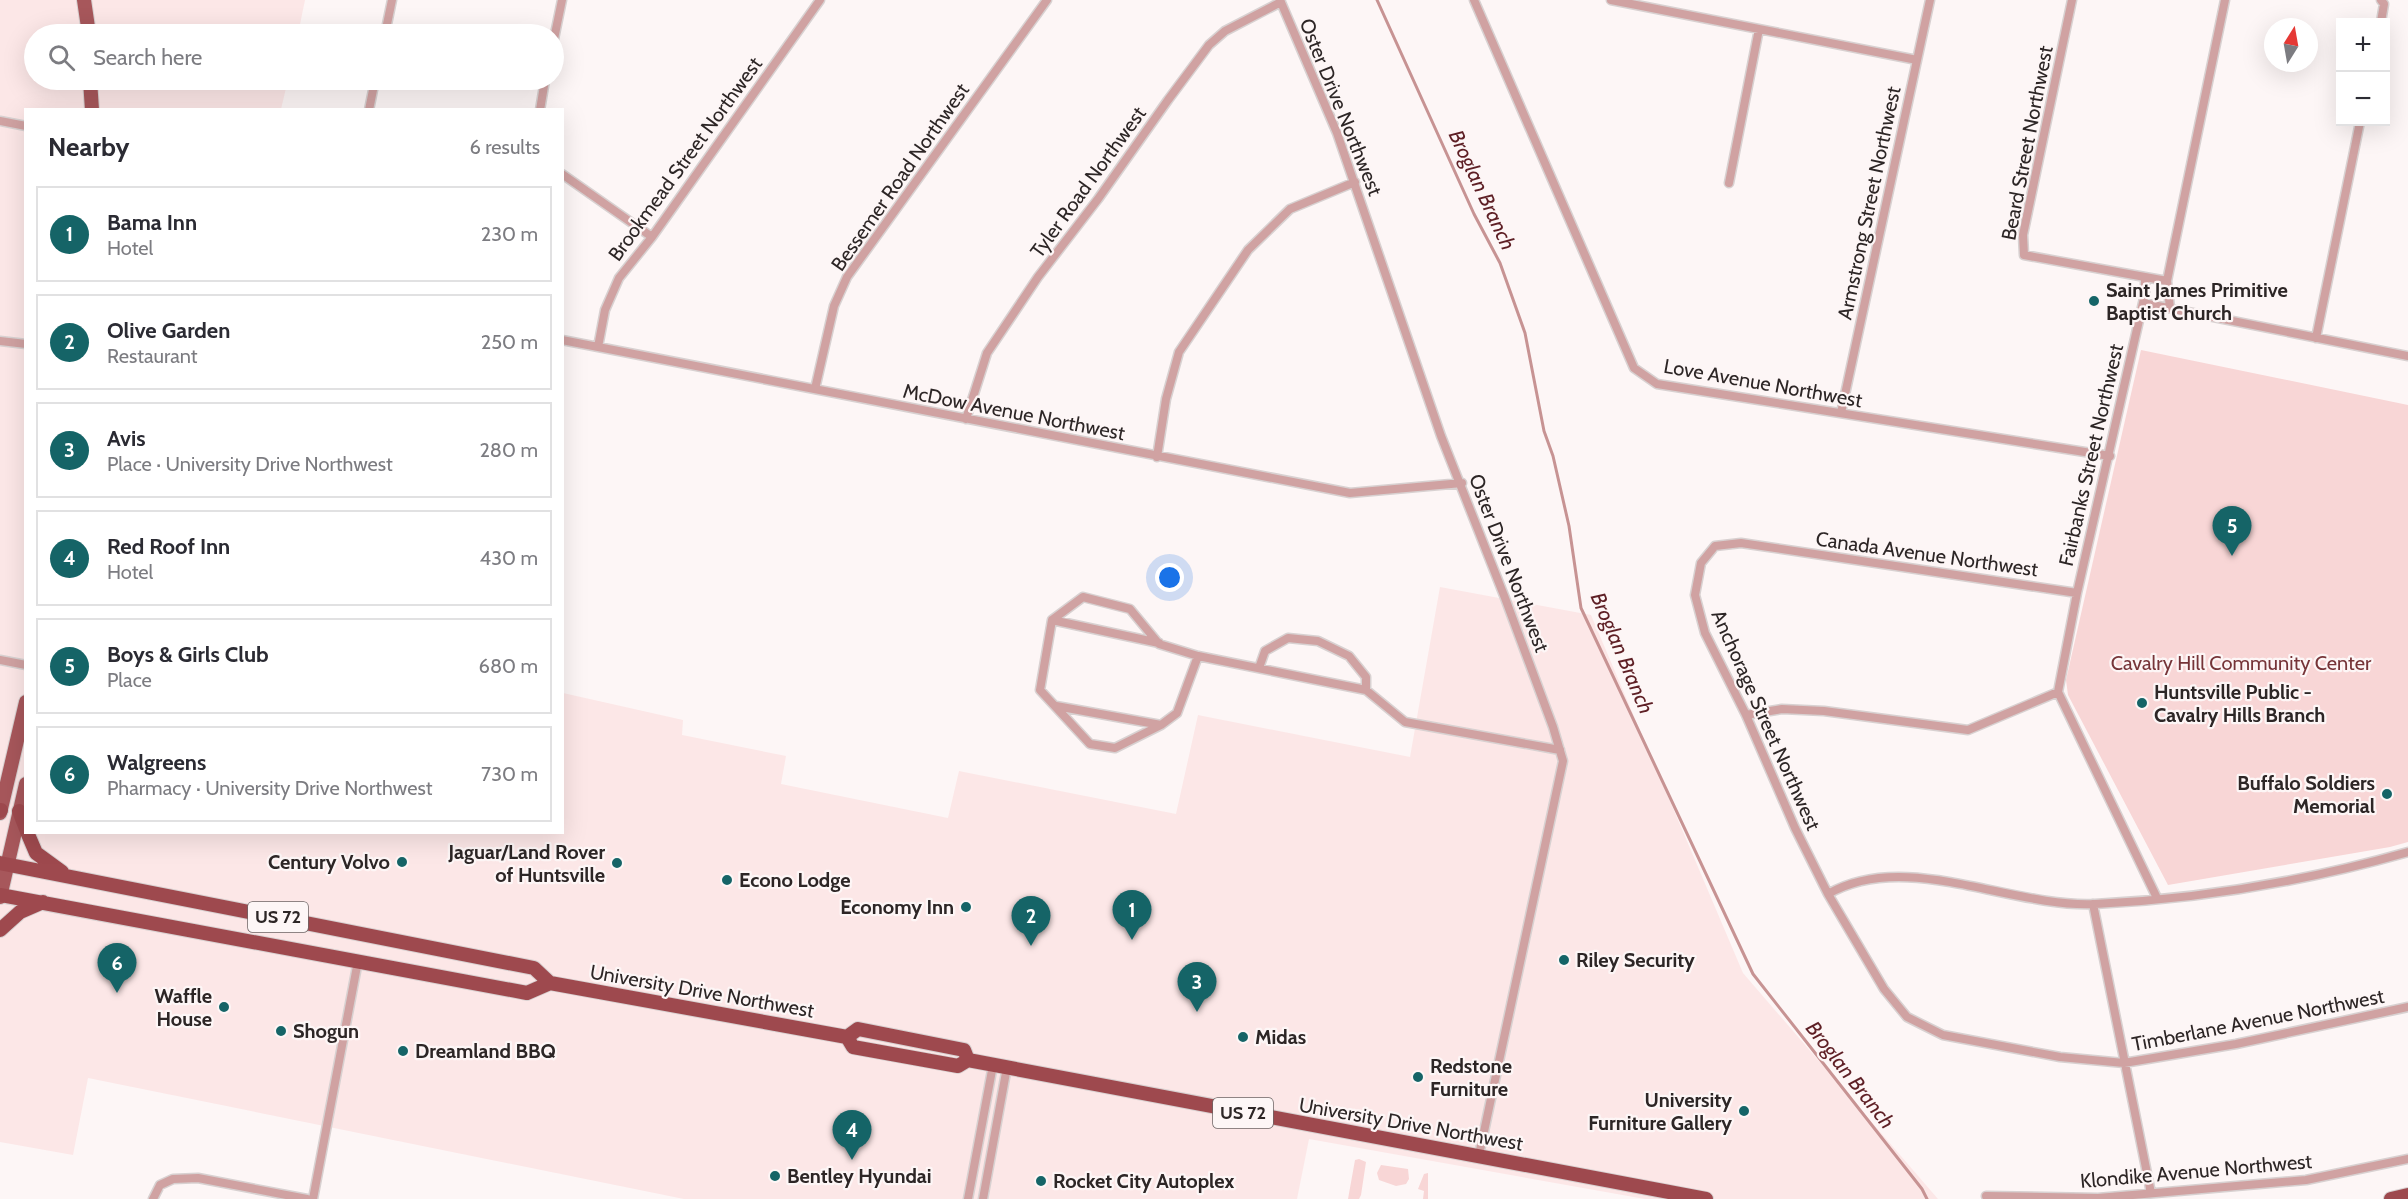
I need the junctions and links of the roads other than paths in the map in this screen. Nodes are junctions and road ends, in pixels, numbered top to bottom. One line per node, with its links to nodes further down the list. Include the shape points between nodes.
1 (84, 0): 14 (main road)
2 (392, 0): 15 (street)
3 (562, 0): 16 (street)
4 (820, 0): 31 (street, Brookmead Street Northwest)
5 (1047, 0): 42 (street, Bessemer Road Northwest, via 848,277 828,325)
6 (1474, 0): 43 (street, Love Avenue Northwest, via 1634,368 1657,384)
7 (1611, 0): 17 (street)
8 (1930, 0): 18 (street, Armstrong Street Northwest)
9 (2072, 0): 32 (street, Beard Street Northwest, via 2023,235 2024,255)
10 (2225, 0): 33 (street)
11 (2381, 0): 13 (street)
12 (1281, 1): 29 (street, Oster Drive Northwest); 44 (street, Tyler Road Northwest, via 1225,31 1188,72 987,353)
13 (2382, 18)
14 (88, 24)
15 (387, 24)
16 (557, 24)
17 (1759, 29): 18 (street); 30 (street)
18 (1917, 60): 43 (street, Armstrong Street Northwest)
19 (91, 90): 22 (main road)
20 (373, 90): 23 (street)
21 (543, 90): 24 (street)
22 (92, 108)
23 (369, 108)
24 (540, 108)
25 (0, 122): 26 (street)
26 (24, 126)
27 (2359, 126): 36 (street)
28 (564, 175): 31 (street)
29 (1355, 182): 46 (street, via 1290,209 1248,250 1179,352 1166,399); 47 (street, Oster Drive Northwest, via 1441,435)
30 (1729, 183)
31 (652, 237): 40 (street, Brookmead Street Northwest, via 619,278 605,310)
32 (2145, 277): 33 (street, Beard Street Northwest); 34 (street, Fairbanks Street Northwest)
33 (2167, 280): 35 (street)
34 (2143, 303): 35 (street); 45 (street, Fairbanks Street Northwest)
35 (2170, 308): 36 (street)
36 (2316, 338): 41 (street)
37 (564, 340): 40 (street, McDow Avenue Northwest)
38 (0, 341): 39 (street)
39 (24, 344)
40 (598, 347): 42 (street, McDow Avenue Northwest)
41 (2408, 356)
42 (815, 389): 44 (street, McDow Avenue Northwest)
43 (1841, 413): 45 (street, Love Avenue Northwest)
44 (966, 418): 46 (street, McDow Avenue Northwest)
45 (2110, 456): 49 (street, Fairbanks Street Northwest)
46 (1157, 457): 47 (street, McDow Avenue Northwest, via 1350,493)
47 (1462, 483): 62 (street, Oster Drive Northwest)
48 (1773, 548): 49 (street, Canada Avenue Northwest); 60 (street, Anchorage Street Northwest, via 1741,543 1715,546 1701,563 1695,595 1705,633)
49 (2077, 593): 57 (street, Fairbanks Street Northwest)
50 (1053, 620): 51 (street); 51 (street, via 1083,597 1130,609); 58 (street, via 1040,690)
51 (1159, 644): 52 (street)
52 (1198, 656): 55 (street); 61 (street, via 1177,713)
53 (0, 660): 54 (street)
54 (24, 664)
55 (1259, 668): 56 (street); 56 (street, via 1265,651 1288,638 1318,641 1349,656 1366,677)
56 (1366, 690): 62 (street, via 1405,722)
57 (2058, 692): 60 (street, via 1968,730 1824,711 1782,709); 73 (street)
58 (1055, 706): 61 (street); 61 (street, via 1090,744 1115,748)
59 (24, 710): 64 (main road)
60 (1746, 715): 71 (street, Anchorage Street Northwest)
61 (1161, 725)
62 (1560, 750): 82 (street, Oster Drive Northwest, via 1563,761)
63 (24, 792): 65 (main road)
64 (0, 811)
65 (19, 811): 66 (highway); 69 (main road)
66 (24, 825)
67 (27, 834): 70 (highway, via 36,853)
68 (2407, 855): 73 (street, via 2256,887)
69 (4, 864): 70 (highway, University Drive Northwest / US 72); 72 (main road)
70 (66, 876): 78 (highway, University Drive Northwest / US 72, via 534,968)
71 (1828, 894): 75 (street, via 1846,884 1882,876 1931,880 2045,901); 80 (street, Timberlane Avenue Northwest, via 1884,989 1907,1017 1943,1035 2060,1057)
72 (0, 896): 74 (highway, University Drive Northwest / US 72)
73 (2157, 898): 75 (street)
74 (44, 902): 76 (highway, via 20,912); 77 (highway, University Drive Northwest / US 72)
75 (2093, 904): 80 (street)
76 (0, 930)
77 (358, 961): 78 (highway, University Drive Northwest / US 72, via 527,993); 89 (street)
78 (550, 983): 81 (highway, University Drive Northwest / US 72, via 847,1037 858,1029 964,1050 968,1060)
79 (2408, 1007): 80 (street, Timberlane Avenue Northwest, via 2236,1044)
80 (2124, 1063): 84 (street)
81 (1000, 1066): 82 (highway, University Drive Northwest / US 72); 90 (street); 91 (street)
82 (1479, 1155): 92 (highway, University Drive Northwest / US 72)
83 (2408, 1159): 84 (street, Klondike Avenue Northwest, via 2306,1180)
84 (2151, 1193): 86 (street, Klondike Avenue Northwest, via 2098,1198)
85 (2408, 1195): 93 (highway)
86 (1986, 1196)
87 (153, 1199): 88 (street, via 160,1185 173,1179 198,1178)
88 (307, 1199)
89 (314, 1199)
90 (968, 1199)
91 (982, 1199)
92 (1706, 1199)
93 (2391, 1199)

